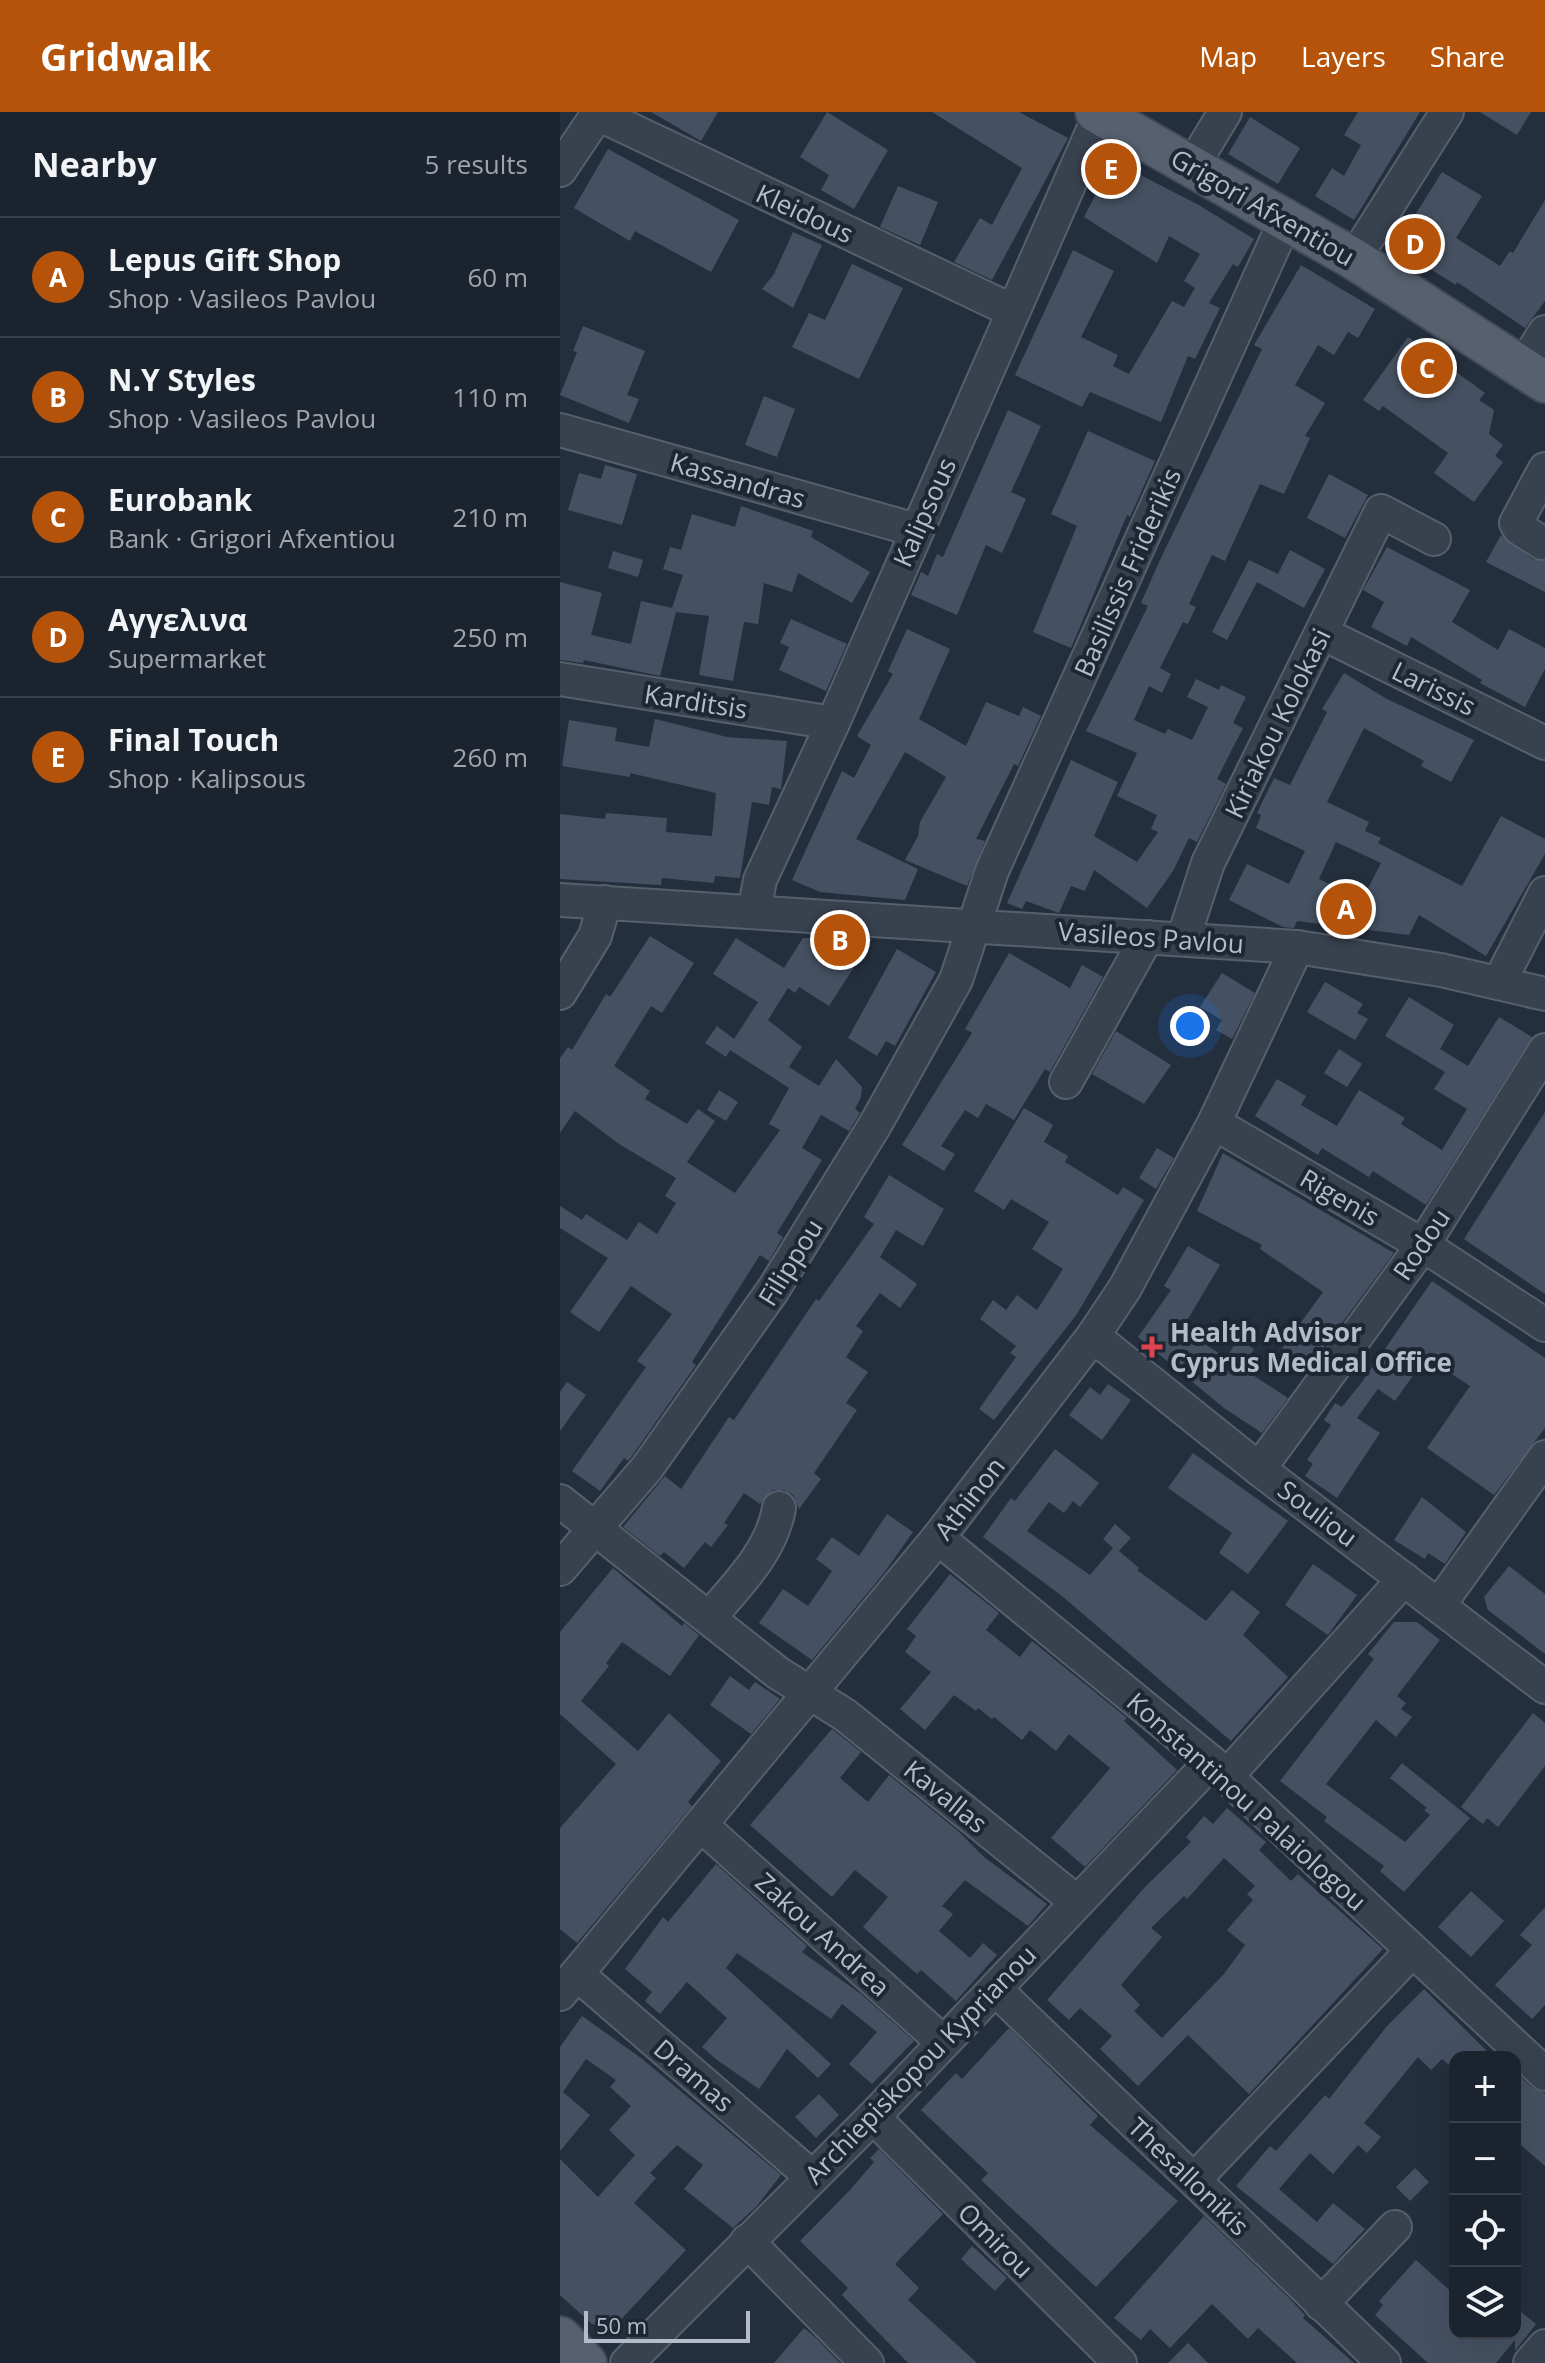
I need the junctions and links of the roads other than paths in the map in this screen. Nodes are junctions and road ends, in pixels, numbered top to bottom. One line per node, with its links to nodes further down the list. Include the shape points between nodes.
1 (1225, 112): 5 (street)
2 (1447, 112): 8 (street)
3 (598, 113): 6 (street); 9 (street, Kleidous)
4 (1098, 113): 5 (main road, Grigori Afxentiou); 9 (street, Kalipsous)
5 (1193, 165): 7 (main road, Grigori Afxentiou)
6 (560, 170)
7 (1286, 219): 8 (main road, Grigori Afxentiou); 25 (street, Basilissis Friderikis, via 998,857)
8 (1354, 259): 11 (main road, Grigori Afxentiou)
9 (1013, 311): 14 (street, Kalipsous)
10 (1545, 332): 11 (street)
11 (1534, 374)
12 (560, 430): 14 (street, Kassandras)
13 (1545, 469): 16 (street, via 1516,523)
14 (916, 530): 19 (street, Kalipsous)
15 (1434, 539): 17 (street, Kiriakou Kolokasi, via 1381,511)
16 (1542, 543)
17 (1322, 633): 20 (street, Larissis); 27 (street, Kiriakou Kolokasi, via 1208,863)
18 (560, 679): 19 (street, Karditsis)
19 (833, 723): 24 (street, Kalipsous, via 760,880)
20 (1545, 743)
21 (1545, 893): 29 (street)
22 (560, 900): 23 (street, Vasileos Pavlou)
23 (605, 902): 24 (street, Vasileos Pavlou); 30 (street, via 590,946)
24 (754, 912): 25 (street, Vasileos Pavlou)
25 (974, 926): 26 (street, Vasileos Pavlou); 42 (street, Filippou, via 956,980 773,1290 673,1433)
26 (1147, 937): 27 (street, Vasileos Pavlou); 33 (street)
27 (1183, 939): 28 (street, Vasileos Pavlou)
28 (1297, 947): 29 (street, Vasileos Pavlou); 34 (street, Athinon)
29 (1499, 983): 31 (street, Vasileos Pavlou)
30 (560, 993)
31 (1545, 994)
32 (1545, 1050): 35 (street, Rodou)
33 (1066, 1082)
34 (1214, 1123): 35 (street, Rigenis); 37 (street, Athinon, via 1125,1288)
35 (1423, 1245): 36 (street, Rigenis); 39 (street, Rodou)
36 (1545, 1325)
37 (1093, 1336): 39 (street, Souliou); 43 (street, Athinon)
38 (1545, 1457): 46 (street)
39 (1259, 1469): 45 (street, Souliou)
40 (560, 1501): 42 (street, Kavallas)
41 (779, 1508): 47 (street, via 775,1530)
42 (597, 1529): 44 (street, Filippou); 47 (street, Kavallas)
43 (938, 1538): 49 (street, Athinon); 50 (street, Konstantinou Palaiologou)
44 (560, 1569)
45 (1404, 1579): 46 (street, Souliou); 50 (street, Archiepiskopou Kyprianou)
46 (1439, 1605): 48 (street, Souliou)
47 (709, 1618): 49 (street, Kavallas)
48 (1545, 1687)
49 (812, 1694): 51 (street, Athinon); 52 (street, Kavallas)
50 (1219, 1769): 52 (street, Archiepiskopou Kyprianou); 53 (street, Konstantinou Palaiologou)
51 (702, 1826): 54 (street, Athinon); 56 (street, Zakou Andrea)
52 (1077, 1902): 55 (street, Archiepiskopou Kyprianou)
53 (1412, 1951): 57 (street, Konstantinou Palaiologou); 60 (street)
54 (568, 1984): 59 (street, Dramas)
55 (995, 1989): 56 (street, Archiepiskopou Kyprianou); 60 (street, Thesallonikis)
56 (943, 2042): 58 (street, Archiepiskopou Kyprianou)
57 (1545, 2074)
58 (873, 2117): 59 (street, Archiepiskopou Kyprianou); 69 (street, Omirou)
59 (811, 2176): 62 (street, Archiepiskopou Kyprianou)
60 (1194, 2180): 63 (street, Thesallonikis)
61 (1395, 2227): 63 (street)
62 (747, 2241): 67 (street, Archiepiskopou Kyprianou); 68 (street)
63 (1321, 2304): 70 (street, Thesallonikis)
64 (560, 2337): 66 (main road)
65 (1545, 2346): 71 (street)
66 (586, 2363)
67 (627, 2363)
68 (867, 2363)
69 (1120, 2363)
70 (1384, 2363)
71 (1530, 2363)

